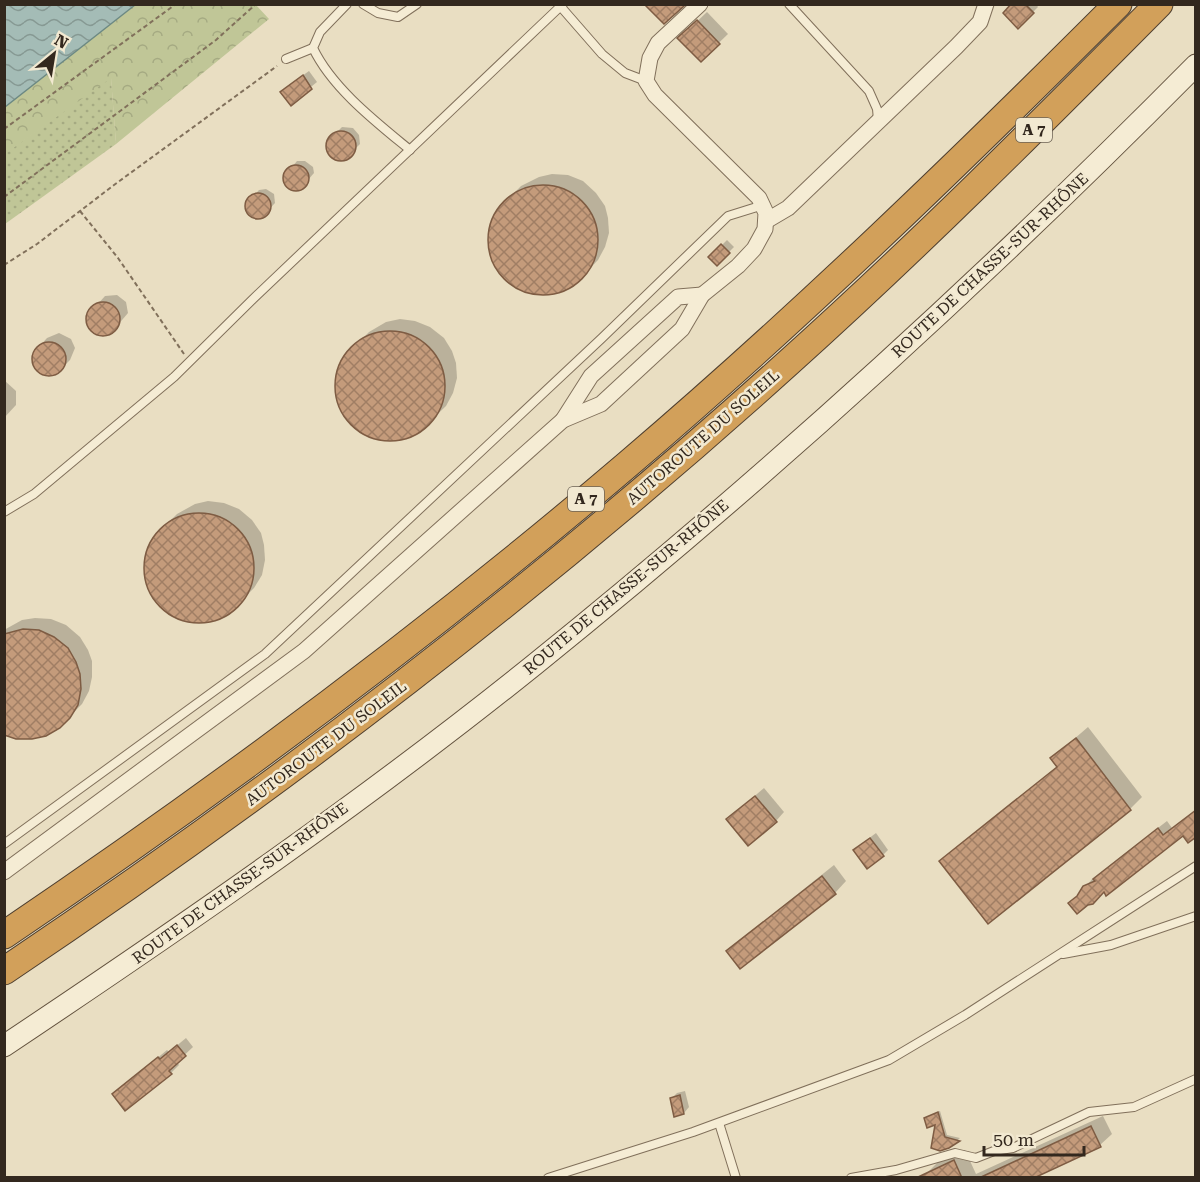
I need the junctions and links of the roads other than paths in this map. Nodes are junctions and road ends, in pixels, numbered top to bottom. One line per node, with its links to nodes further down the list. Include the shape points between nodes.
1 (347, 4): 11 (lane, via 320,32)
2 (363, 4): 3 (lane, via 378,13 398,17)
3 (417, 4)
4 (548, 4): 10 (lane)
5 (700, 4): 14 (street, via 658,43 650,58)
6 (789, 4): 15 (lane, via 869,91)
7 (986, 4): 15 (street, via 980,22)
8 (1118, 4): 26 (highway, AUTOROUTE DU SOLEIL / A 7, via 877,241 627,465 336,699 156,831)
9 (1159, 4): 28 (highway, AUTOROUTE DU SOLEIL / A 7, via 992,172 846,310 557,562 397,690 242,806)
10 (560, 8): 14 (lane, via 602,54 625,73); 16 (lane)
11 (313, 48): 12 (lane); 16 (lane, via 322,66 371,118)
12 (286, 59)
13 (1196, 65): 29 (main road, ROUTE DE CHASSE-SUR-RHÔNE, via 1072,188 852,394 550,651 262,869)
14 (646, 81): 17 (street, via 655,95)
15 (878, 121): 18 (street, via 788,208)
16 (410, 150): 21 (lane, via 189,362 81,457)
17 (763, 205): 18 (street); 22 (lane, via 729,216 265,654)
18 (766, 221): 19 (street, via 754,249)
19 (702, 295): 20 (street, via 682,329 601,404); 20 (street, via 678,297 591,376)
20 (563, 420): 24 (street, via 304,651)
21 (4, 512)
22 (4, 844)
23 (1196, 866): 27 (lane)
24 (4, 872)
25 (1196, 916): 27 (lane, via 1111,945)
26 (4, 935)
27 (1059, 955): 31 (lane, via 889,1060)
28 (4, 971)
29 (4, 1046)
30 (1196, 1079): 34 (lane, via 1134,1107 1089,1112 1013,1148 976,1158 955,1153)
31 (719, 1123): 32 (lane); 33 (lane)
32 (548, 1178)
33 (736, 1178)
34 (851, 1178)

